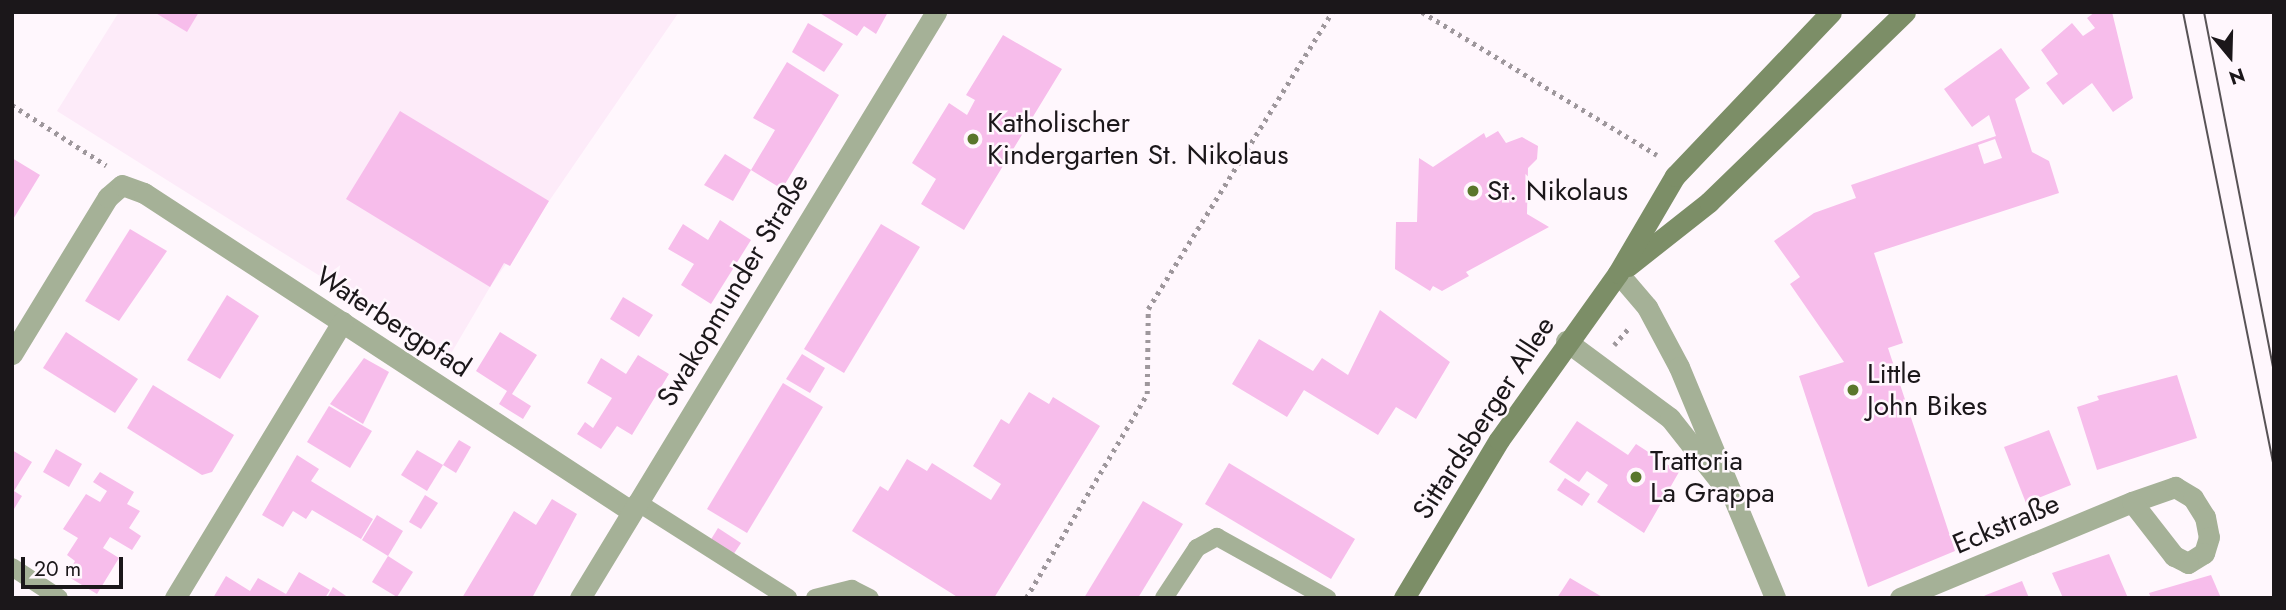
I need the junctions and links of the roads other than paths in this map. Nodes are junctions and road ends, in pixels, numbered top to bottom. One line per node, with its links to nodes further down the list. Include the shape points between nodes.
1 (936, 12): 10 (street, Swakopmunder Straße)
2 (1831, 12): 4 (main road, Sittardsberger Allee, via 1675,176)
3 (1905, 12): 4 (main road, Sittardsberger Allee, via 1709,202)
4 (1618, 273): 6 (main road, Sittardsberger Allee); 9 (street, via 1647,307 1696,403)
5 (342, 322): 7 (street, Waterbergpfad, via 144,192 122,185 108,197); 10 (street, Waterbergpfad); 13 (street)
6 (1566, 341): 9 (street, via 1670,418); 20 (main road, Sittardsberger Allee)
7 (12, 354)
8 (2132, 502): 22 (street, Eckstraße)
9 (1737, 503): 21 (street)
10 (634, 506): 14 (street, Swakopmunder Straße); 15 (lane)
11 (12, 567): 12 (lane)
12 (59, 598)
13 (175, 598)
14 (580, 598)
15 (788, 598)
16 (815, 598): 17 (lane, via 852,589)
17 (870, 598)
18 (1164, 598): 19 (lane, via 1197,548 1217,537)
19 (1327, 598)
20 (1404, 598)
21 (1775, 598)
22 (1900, 598)

